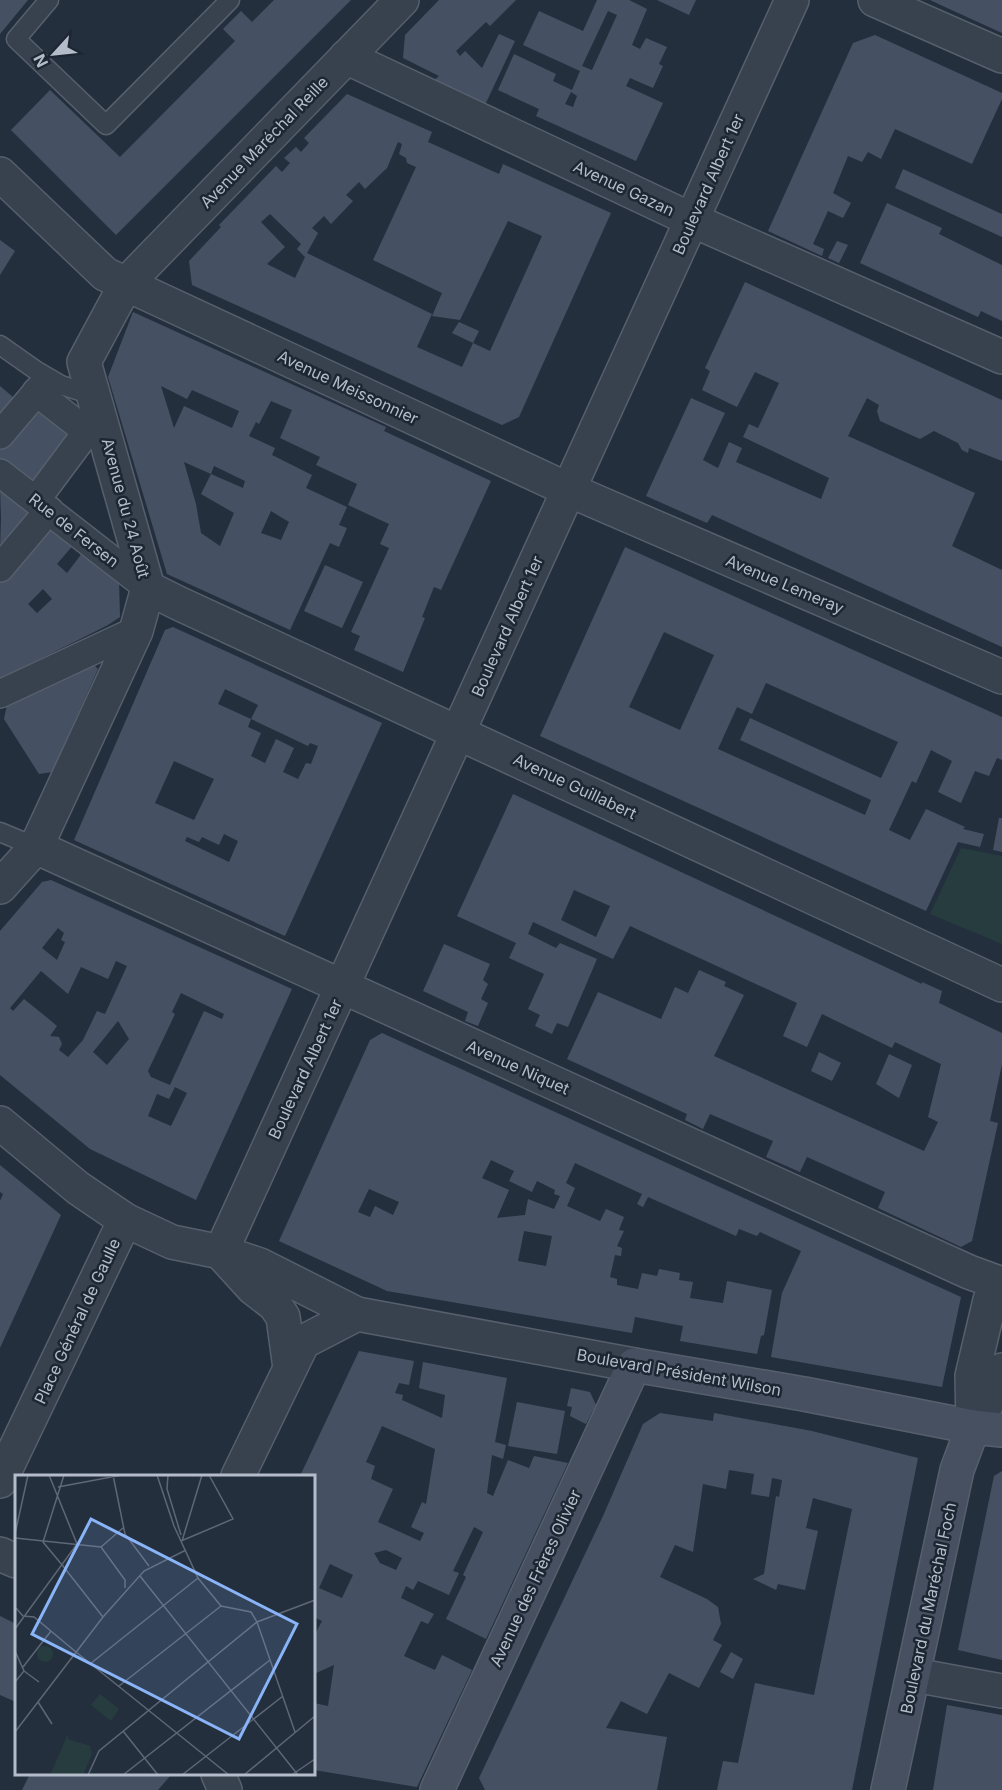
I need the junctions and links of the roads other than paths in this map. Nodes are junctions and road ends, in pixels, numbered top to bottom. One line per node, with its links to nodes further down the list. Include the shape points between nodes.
1 (49, 0): 2 (lane, via 16,39 106,125)
2 (230, 0)
3 (402, 0): 7 (street, Avenue Maréchal Reille)
4 (792, 0): 9 (street, Boulevard Albert 1er)
5 (875, 0): 6 (street)
6 (1002, 56)
7 (346, 57): 9 (street, Avenue Gazan); 10 (street, Avenue Maréchal Reille)
8 (0, 174): 10 (street, Avenue Meissonnier, via 105,274)
9 (692, 220): 12 (street, Avenue Gazan); 16 (street, Boulevard Albert 1er)
10 (126, 285): 13 (street, Avenue du 24 Août, via 84,362); 16 (street, Avenue Meissonnier)
11 (0, 345): 13 (lane, via 61,385)
12 (1002, 357)
13 (89, 414): 14 (street, via 38,390); 17 (street, via 83,437); 19 (street, Avenue du 24 Août, via 108,442)
14 (0, 435)
15 (0, 473): 17 (street, Rue de Fersen)
16 (569, 490): 21 (street, Avenue Lemeray); 23 (street, Boulevard Albert 1er)
17 (43, 505): 18 (street); 19 (street, Rue de Fersen)
18 (0, 568)
19 (148, 588): 20 (street, Avenue du 24 Août); 23 (street, Avenue Guillabert)
20 (132, 640): 22 (street, via 124,636); 25 (street, Avenue du 24 Août)
21 (1002, 677)
22 (0, 694)
23 (459, 732): 27 (street, Avenue Guillabert); 28 (street, Boulevard Albert 1er)
24 (0, 832): 25 (lane)
25 (36, 847): 26 (street, Avenue du 24 Août); 28 (street, Avenue Niquet)
26 (0, 887)
27 (1002, 985)
28 (342, 988): 31 (street, Boulevard Albert 1er); 32 (street, Avenue Niquet)
29 (0, 1123): 30 (street, via 78,1188)
30 (125, 1220): 31 (street, Place Général de Gaulle, via 172,1242); 40 (street, Place Général de Gaulle)
31 (221, 1252): 34 (street, Place Général de Gaulle, via 260,1265); 36 (street, via 283,1317)
32 (1002, 1284)
33 (1002, 1289): 38 (street, Boulevard du Maréchal Foch, via 990,1300 972,1376)
34 (357, 1314): 35 (street, Boulevard Président Wilson); 36 (street, via 303,1342)
35 (634, 1365): 38 (main road, Boulevard Président Wilson); 47 (main road, Avenue des Frères Olivier)
36 (290, 1368): 39 (street)
37 (1002, 1370): 38 (street, Boulevard du Maréchal Foch)
38 (988, 1429): 43 (main road, Boulevard du Maréchal Foch, via 957,1470)
39 (238, 1475)
40 (0, 1480)
41 (0, 1554): 42 (street)
42 (15, 1562)
43 (914, 1675): 44 (street); 48 (main road, Boulevard du Maréchal Foch)
44 (1002, 1691)
45 (219, 1775): 46 (street)
46 (225, 1790)
47 (437, 1790)
48 (888, 1790)

